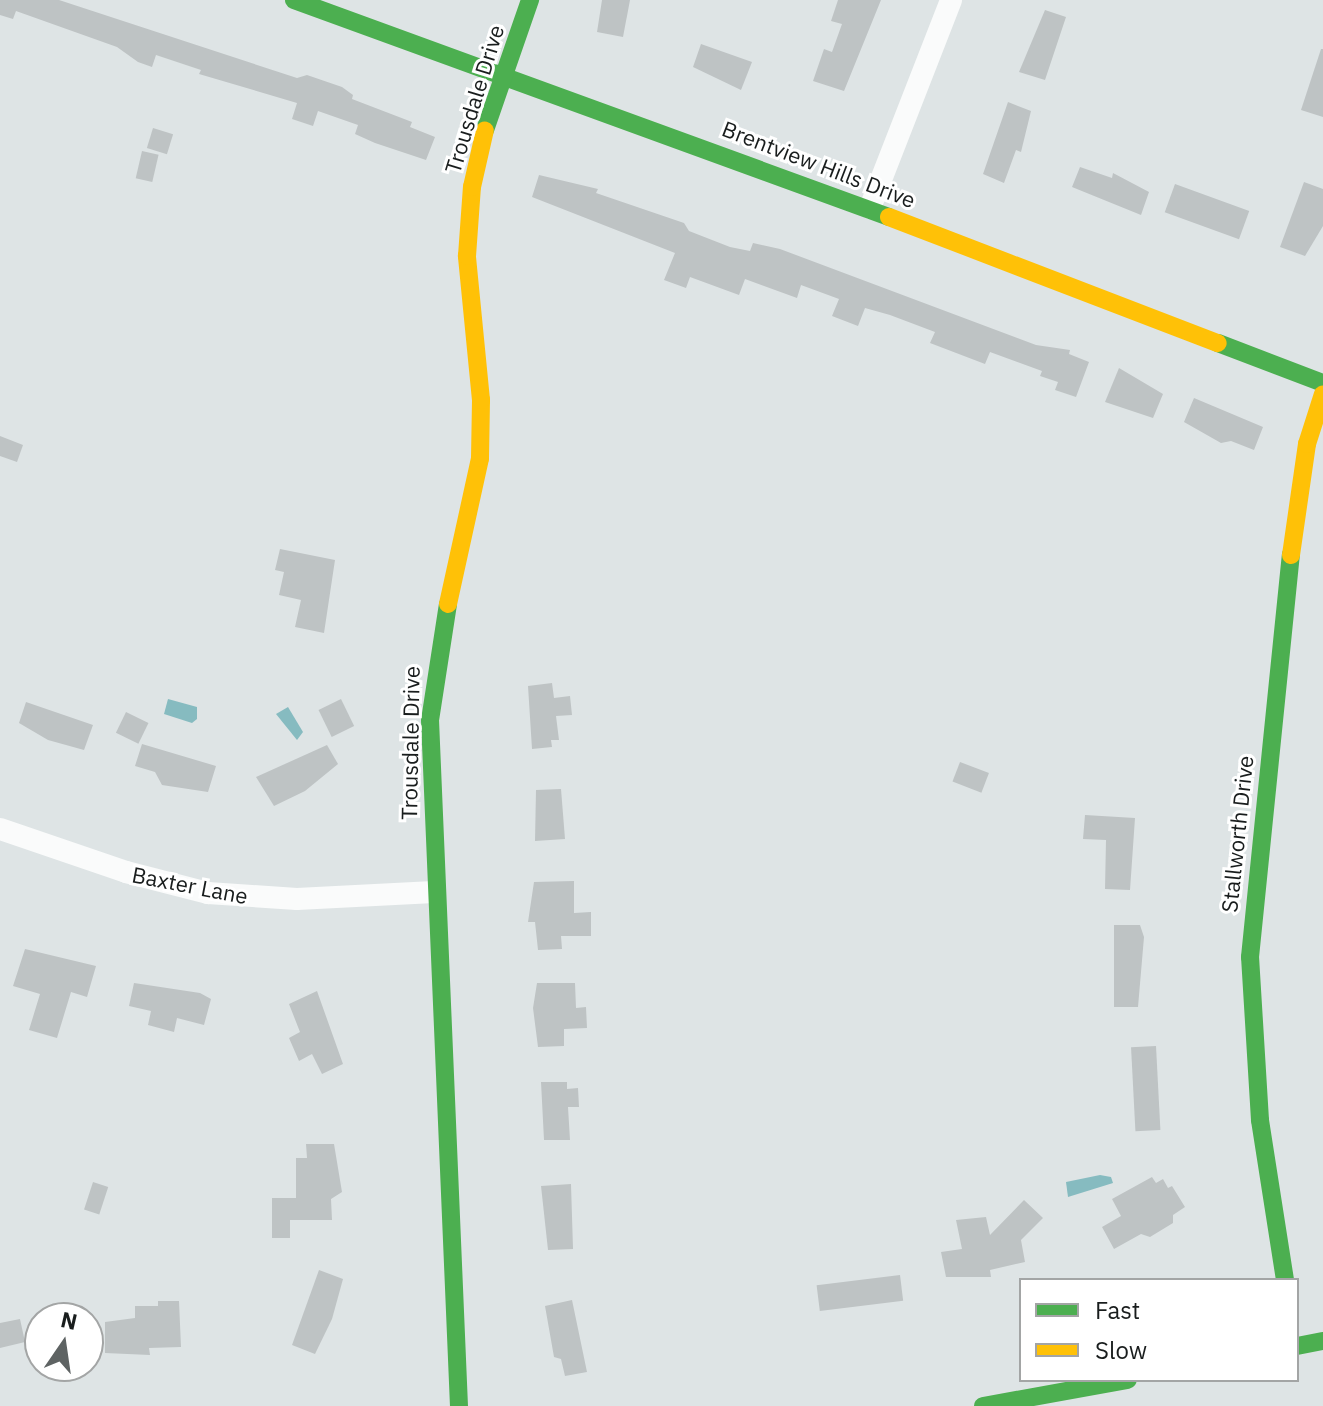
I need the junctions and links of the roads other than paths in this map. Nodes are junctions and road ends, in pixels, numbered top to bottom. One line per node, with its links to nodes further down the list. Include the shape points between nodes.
1 (294, 0): 4 (street, Brentview Hills Drive)
2 (530, 0): 4 (street, Trousdale Drive)
3 (951, 0): 5 (street)
4 (504, 73): 5 (street, Brentview Hills Drive); 9 (street, Trousdale Drive, via 480,148 470,203 467,256 480,450 432,690)
5 (870, 208): 6 (street, Brentview Hills Drive)
6 (1323, 383)
7 (1323, 394): 10 (street, Stallworth Drive, via 1307,444 1294,526 1250,957 1260,1120)
8 (0, 829): 9 (street, Baxter Lane, via 126,872 208,893 297,899)
9 (434, 892): 14 (street, Trousdale Drive)
10 (1285, 1278)
11 (1323, 1341): 12 (street)
12 (1299, 1346)
13 (1117, 1382): 15 (street)
14 (459, 1406)
15 (983, 1406)

